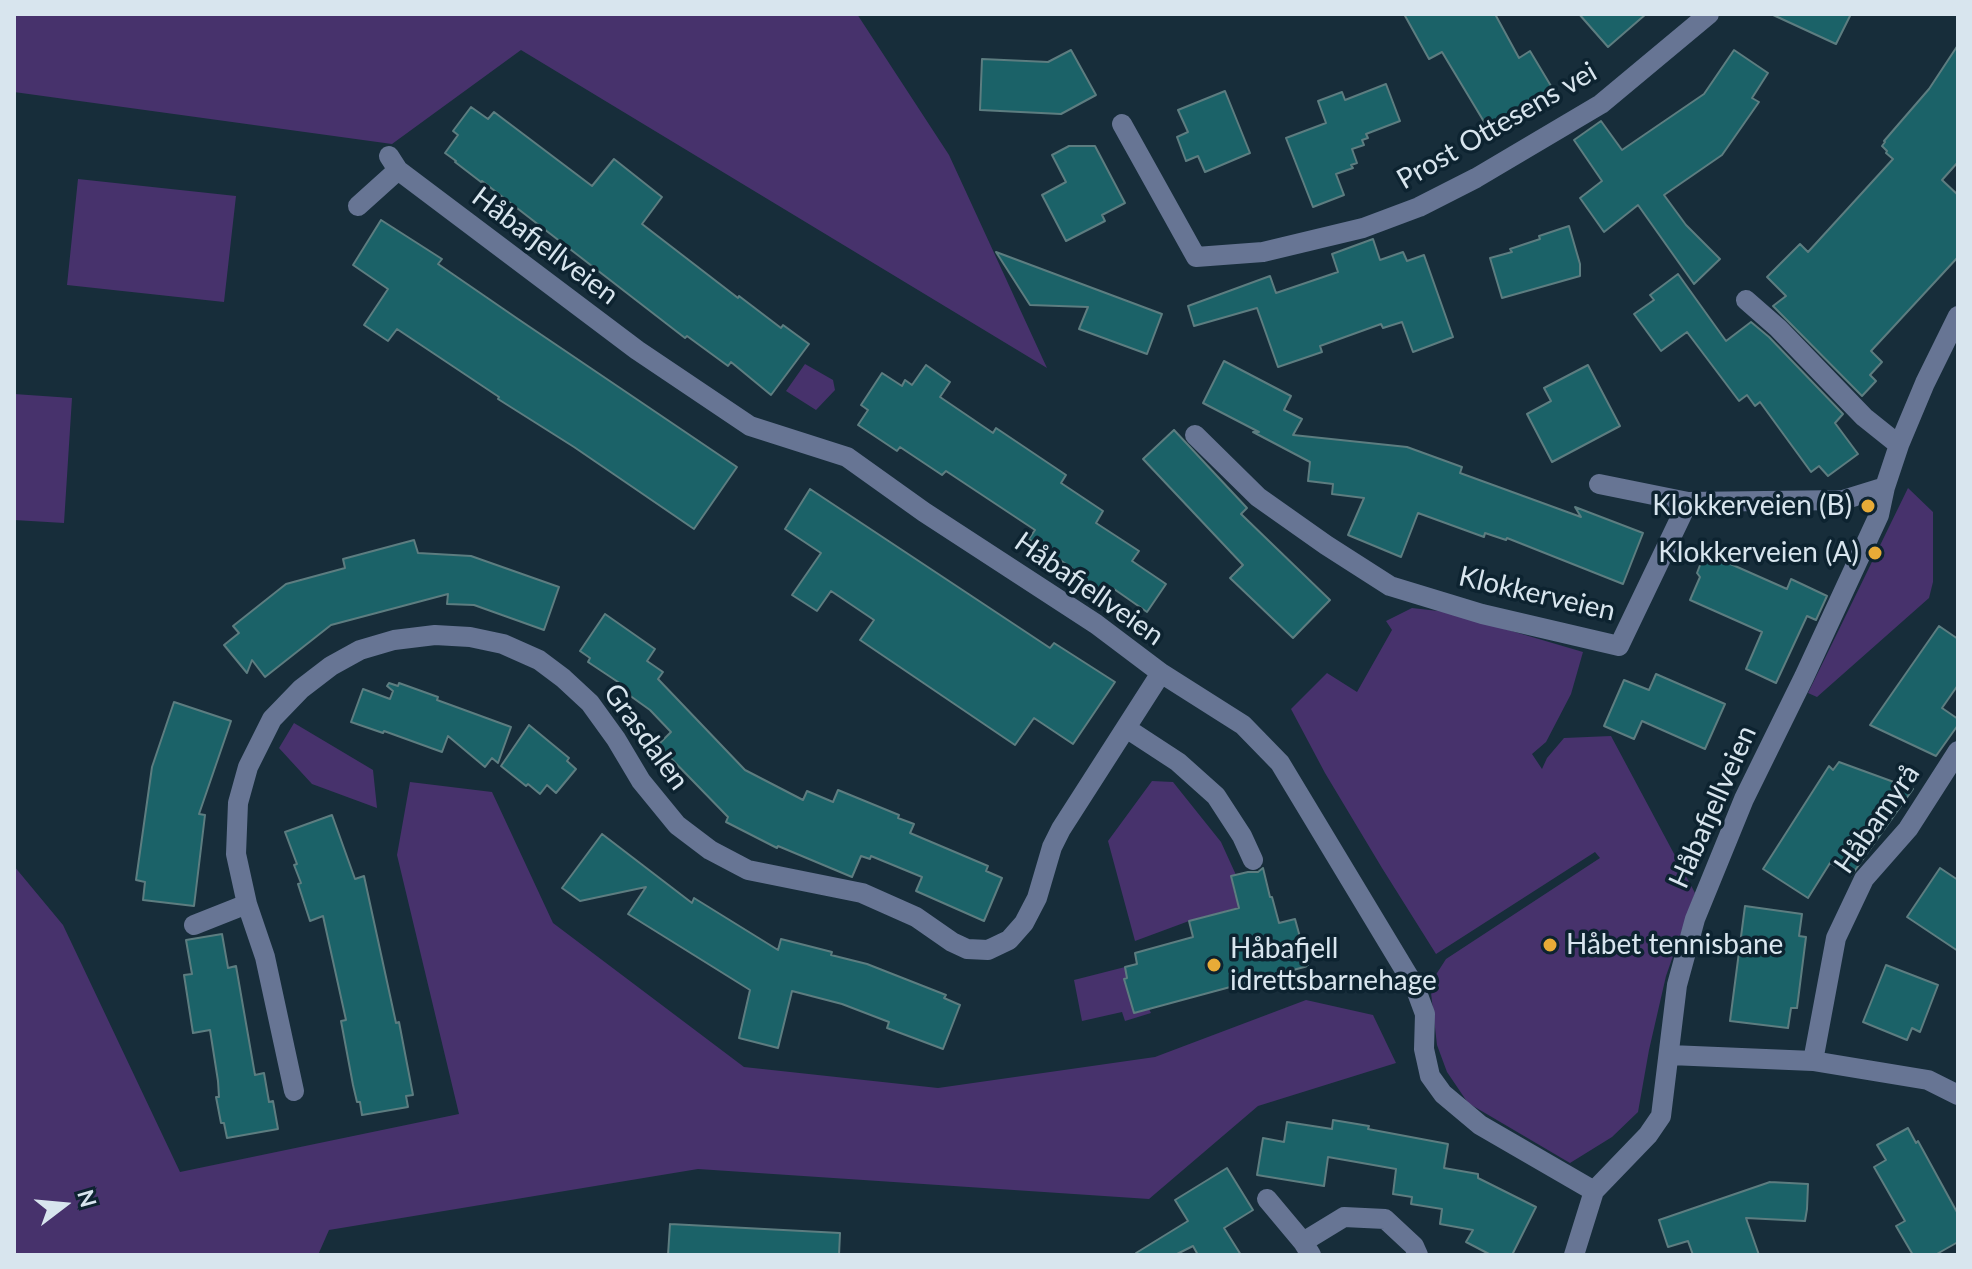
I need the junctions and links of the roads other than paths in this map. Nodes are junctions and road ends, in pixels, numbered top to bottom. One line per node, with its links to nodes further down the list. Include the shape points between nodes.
1 (1709, 14): 2 (street, Prost Ottesens vei, via 1601,104 1476,178 1363,228 1263,252 1196,257)
2 (1122, 124)
3 (358, 206): 11 (street, Håbafjellveien, via 393,163 637,350 750,426 847,457)
4 (1746, 300): 7 (street)
5 (1958, 316): 7 (street)
6 (1195, 435): 10 (street, Klokkerveien, via 1258,497 1390,586 1619,646)
7 (1899, 445): 9 (street)
8 (1599, 484): 10 (street)
9 (1885, 487): 10 (street, via 1843,500); 17 (street, Håbafjellveien, via 1879,515 1744,799 1695,919 1677,985)
10 (1688, 502)
11 (1161, 673): 12 (street, Grasdalen); 21 (street, Håbafjellveien, via 1243,725 1280,763 1415,987 1425,1014 1430,1076 1443,1094 1480,1125)
12 (1126, 728): 14 (street, via 1178,762 1216,796); 15 (street, Grasdalen, via 1052,847 1024,923 1009,940 988,950 967,949 916,917 862,893 748,870 710,850 668,815 590,703 539,660 470,637 394,640 331,666 272,719 248,767 238,803 236,854)
13 (1958, 751): 18 (street, Håbamyrå, via 1908,829 1864,879 1836,938)
14 (1253, 860)
15 (247, 904): 16 (street); 19 (street, Grasdalen, via 265,957)
16 (194, 925)
17 (1670, 1055): 18 (street); 21 (street, Håbafjellveien, via 1661,1116)
18 (1813, 1061): 20 (street, via 1928,1080)
19 (294, 1091)
20 (1958, 1095)
21 (1594, 1191): 25 (street, Håbafjellveien)
22 (1267, 1199): 23 (street)
23 (1307, 1248): 24 (street, via 1344,1217 1385,1219)
24 (1418, 1255)
25 (1574, 1255)

